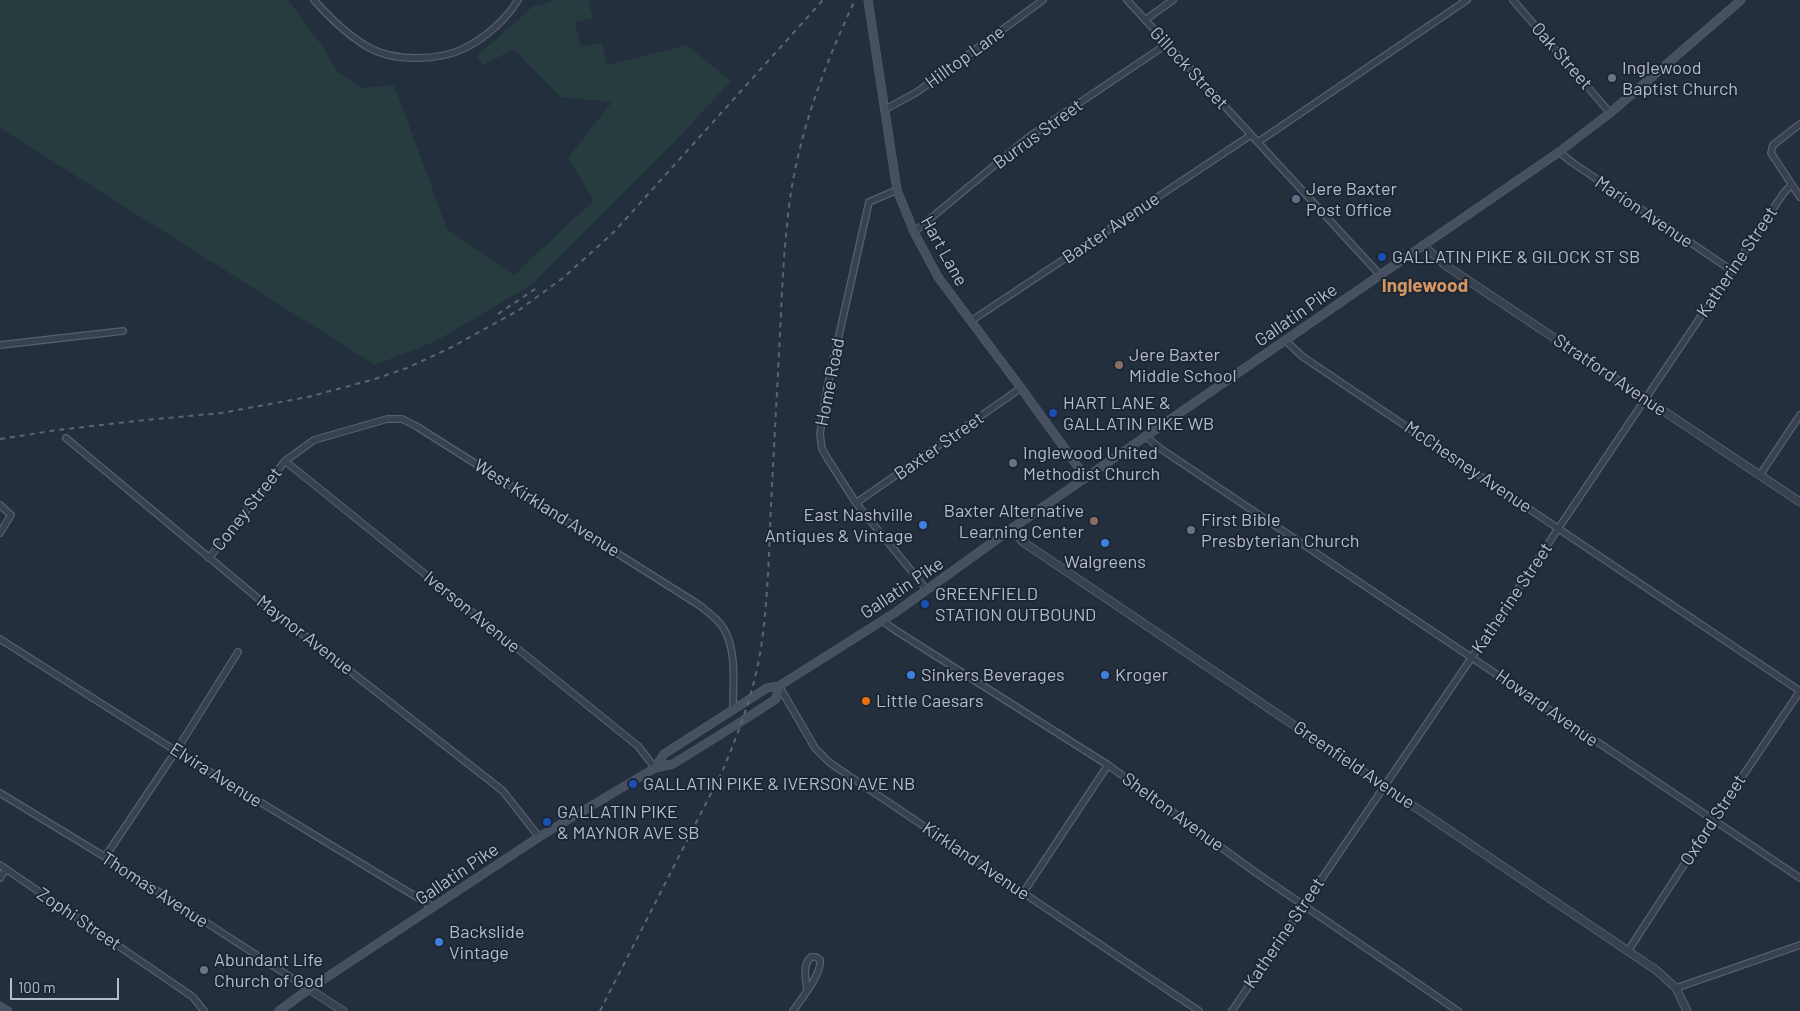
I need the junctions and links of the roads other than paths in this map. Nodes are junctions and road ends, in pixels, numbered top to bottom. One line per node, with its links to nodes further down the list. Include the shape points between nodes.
1 (314, 0): 2 (street, via 330,19 369,48 391,56 414,58 463,49 491,31)
2 (518, 0)
3 (868, 0): 12 (main road, Hart Lane)
4 (1043, 0): 12 (street, Hilltop Lane, via 917,92)
5 (1127, 0): 10 (street, Gillock Street)
6 (1173, 0): 10 (street)
7 (1467, 0): 16 (street)
8 (1514, 0): 13 (street, Oak Street)
9 (1741, 0): 13 (main road, Gallatin Pike)
10 (1145, 20): 11 (street, Gillock Street)
11 (1167, 44): 15 (street, Gillock Street); 21 (street, Burrus Street, via 1030,136)
12 (884, 110): 19 (main road, Hart Lane)
13 (1610, 113): 17 (main road, Gallatin Pike)
14 (1800, 124): 18 (street, via 1773,145 1771,153)
15 (1251, 135): 16 (street, Gillock Street); 25 (street, Baxter Avenue)
16 (1258, 142): 24 (street)
17 (1559, 152): 22 (main road, Gallatin Pike); 23 (street, Marion Avenue)
18 (1791, 186): 20 (street); 23 (street, Katherine Street)
19 (897, 190): 21 (main road, Hart Lane); 38 (street, Home Road, via 869,202 821,419 822,449)
20 (1800, 197)
21 (914, 232): 25 (main road, Hart Lane, via 938,277)
22 (1423, 245): 24 (main road, Gallatin Pike); 30 (street, Stratford Avenue, via 1445,265)
23 (1731, 270): 30 (street, Katherine Street)
24 (1380, 275): 27 (main road, Gallatin Pike)
25 (971, 321): 29 (main road, Hart Lane)
26 (123, 331): 28 (street)
27 (1286, 341): 32 (main road, Gallatin Pike); 40 (street, McChesney Avenue, via 1303,357)
28 (0, 345)
29 (1021, 388): 36 (main road, Hart Lane); 38 (street, Baxter Street)
30 (1645, 399): 35 (street, Stratford Avenue); 40 (street, Katherine Street)
31 (1800, 415): 35 (street)
32 (1145, 436): 36 (main road, Gallatin Pike); 48 (street, Howard Avenue)
33 (66, 438): 43 (street, Maynor Avenue)
34 (285, 461): 43 (street, Coney Street); 51 (street, West Kirkland Avenue, via 314,440 387,419 402,419 416,426 714,617 724,629 733,659); 54 (street, Iverson Avenue, via 638,746)
35 (1760, 475): 37 (street, Stratford Avenue)
36 (1086, 478): 41 (main road, Gallatin Pike)
37 (1800, 502)
38 (856, 503): 44 (street, Home Road)
39 (0, 505): 42 (street, via 11,515)
40 (1558, 528): 48 (street, Katherine Street); 50 (street, McChesney Avenue)
41 (1011, 529): 44 (main road, Gallatin Pike); 55 (street, Greenfield Avenue, via 1023,542)
42 (0, 533)
43 (209, 558): 58 (street, Maynor Avenue, via 503,791)
44 (927, 590): 45 (main road, Gallatin Pike)
45 (883, 621): 49 (main road, Gallatin Pike); 53 (street, Shelton Avenue)
46 (0, 639): 52 (street, Elvira Avenue)
47 (238, 652): 52 (street)
48 (1472, 657): 55 (street, Katherine Street); 57 (street, Howard Avenue)
49 (779, 686): 51 (main road, Gallatin Pike, via 767,688); 54 (main road, Gallatin Pike, via 776,698 739,723 673,764); 64 (street, Kirkland Avenue, via 815,748 830,763)
50 (1800, 691): 57 (street, Oxford Street)
51 (733, 709): 54 (main road, Gallatin Pike, via 664,754)
52 (176, 751): 59 (street); 66 (street, Elvira Avenue)
53 (1108, 765): 64 (street); 65 (street, Shelton Avenue)
54 (655, 768): 58 (main road, Gallatin Pike)
55 (1385, 786): 65 (street, Katherine Street); 68 (street, Greenfield Avenue)
56 (0, 793): 59 (street, Thomas Avenue)
57 (1713, 820): 63 (street, Howard Avenue); 68 (street, Oxford Street)
58 (539, 837): 66 (main road, Gallatin Pike)
59 (105, 857): 70 (street, Thomas Avenue)
60 (0, 865): 61 (street, Zophi Street)
61 (6, 869): 62 (street); 74 (street, Zophi Street, via 193,997)
62 (0, 878)
63 (1800, 878)
64 (1024, 893): 78 (street, Kirkland Avenue)
65 (1303, 906): 79 (street, Katherine Street); 80 (street, Shelton Avenue)
66 (433, 907): 70 (main road, Gallatin Pike)
67 (1800, 945): 69 (street)
68 (1628, 951): 69 (street, Greenfield Avenue)
69 (1676, 988): 81 (street, Greenfield Avenue)
70 (309, 989): 75 (main road, Gallatin Pike); 76 (street)
71 (807, 990): 71 (street, via 821,967 816,957 806,961); 77 (street)
72 (0, 1006): 73 (main road)
73 (8, 1011)
74 (204, 1011)
75 (279, 1011)
76 (344, 1011)
77 (793, 1011)
78 (1199, 1011)
79 (1232, 1011)
80 (1458, 1011)
81 (1687, 1011)

